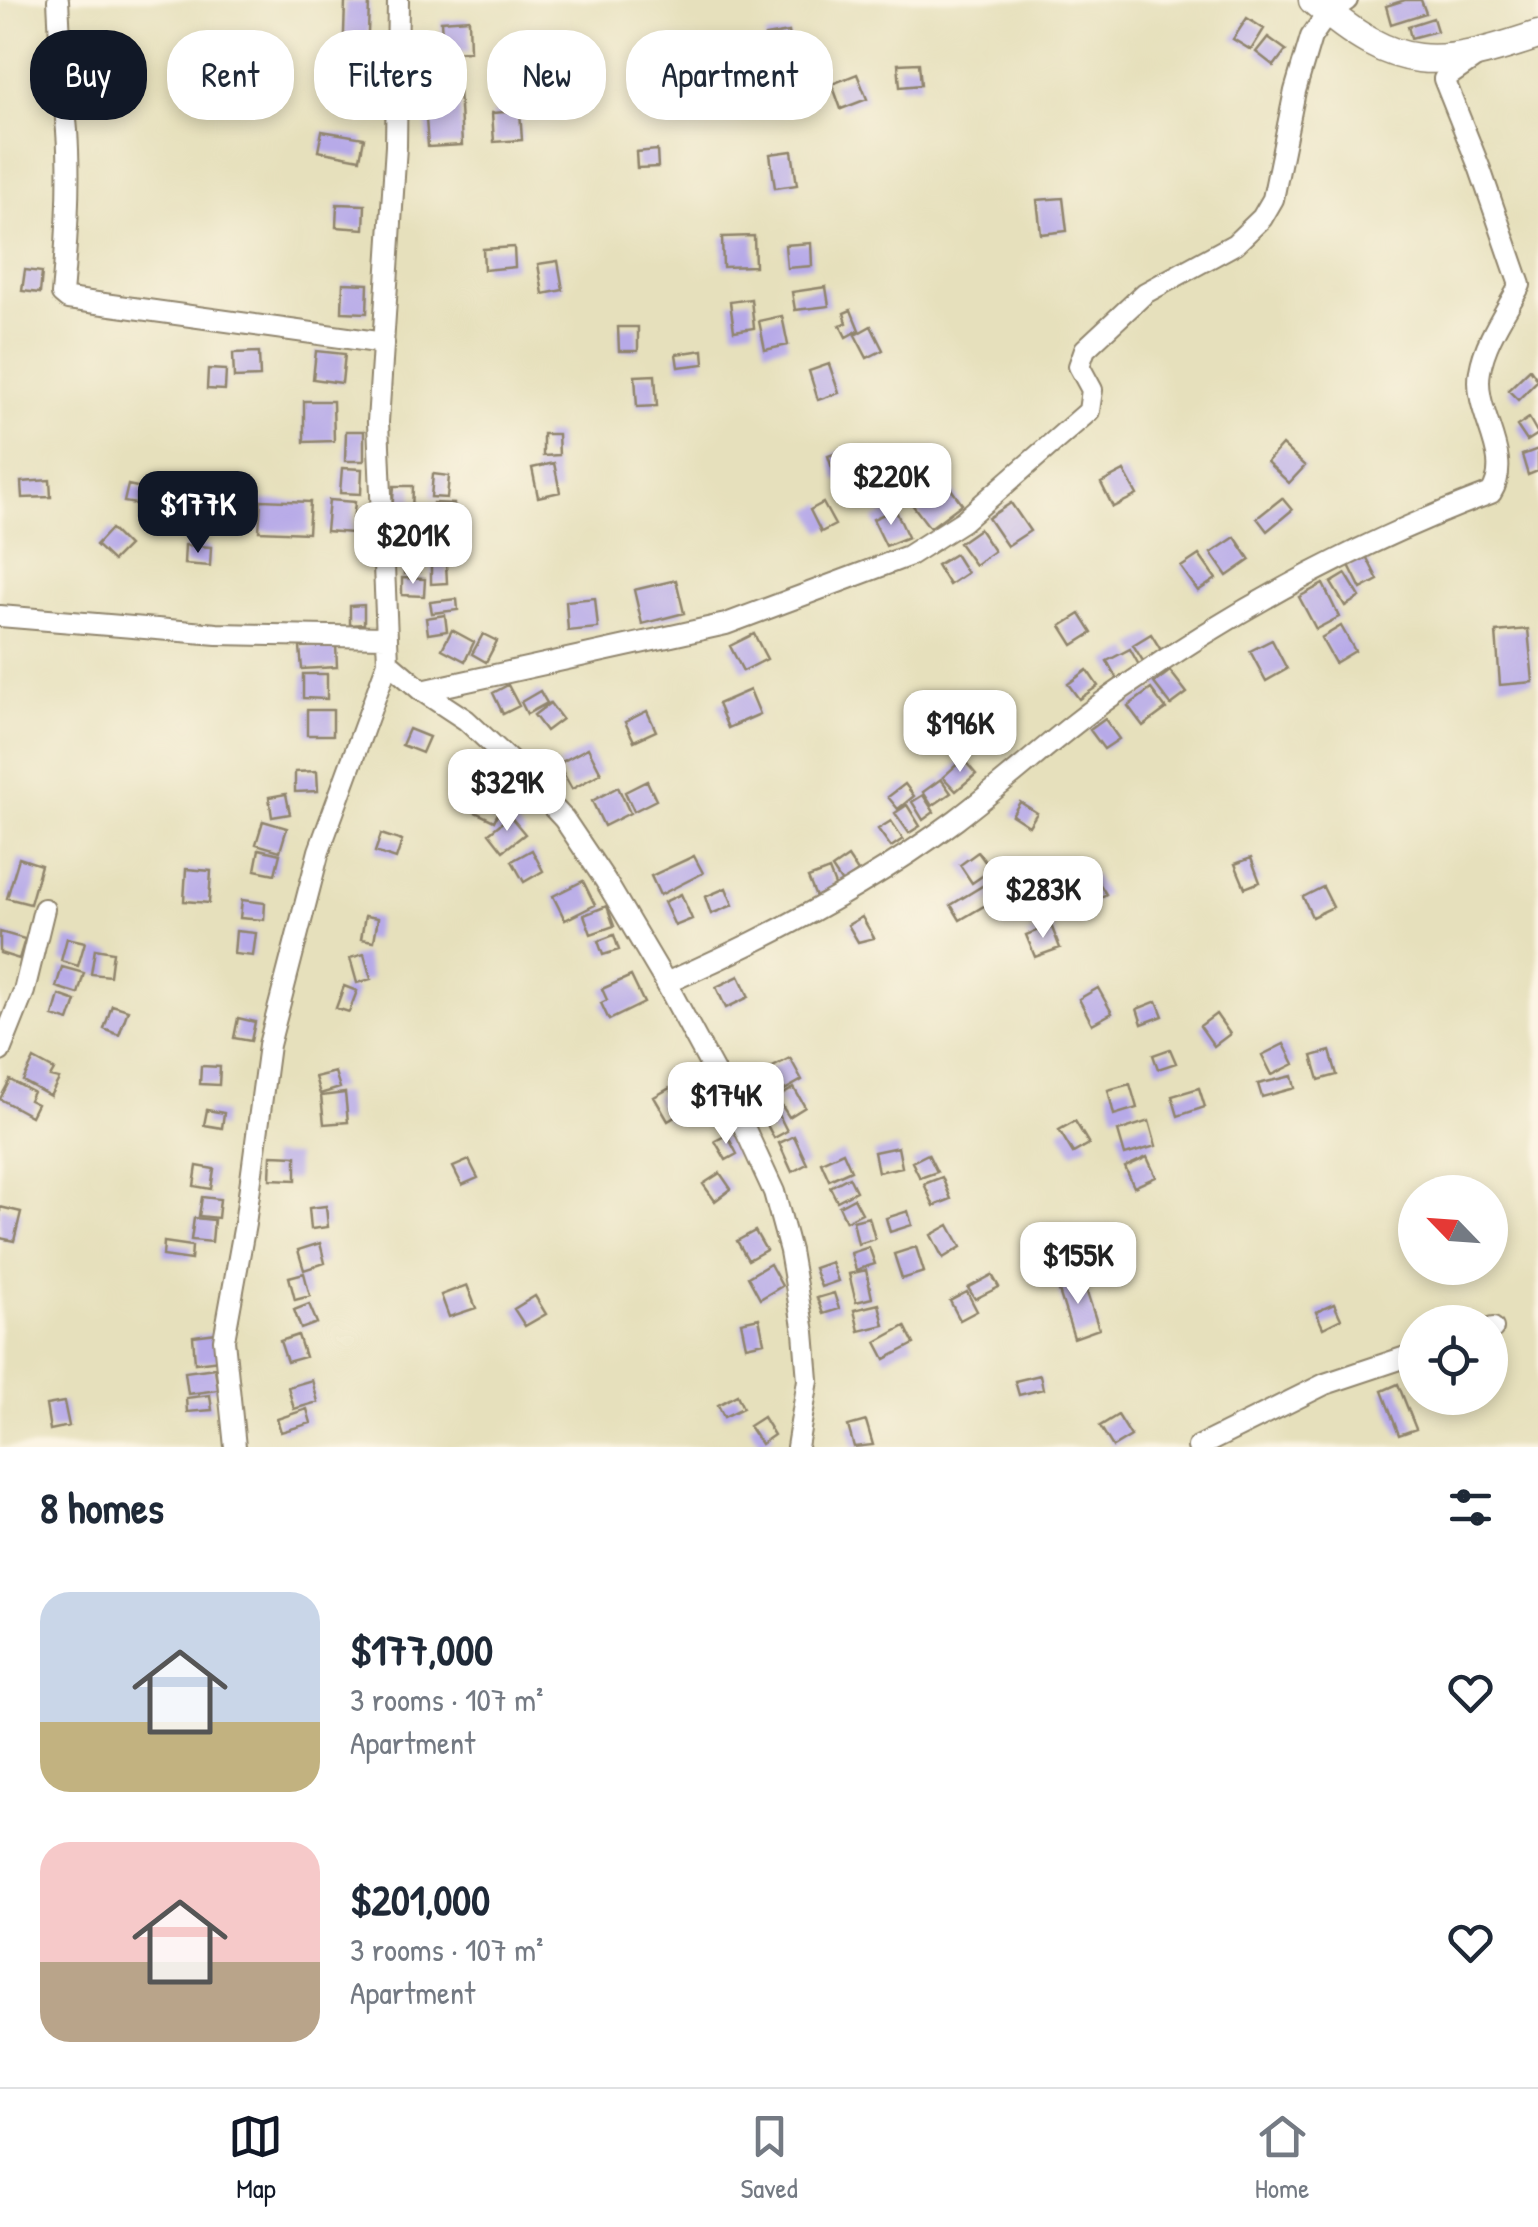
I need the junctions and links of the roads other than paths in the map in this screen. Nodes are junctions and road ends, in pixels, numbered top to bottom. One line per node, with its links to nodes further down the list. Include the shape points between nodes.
1 (58, 0): 6 (street, via 67,134 62,294)
2 (398, 0): 6 (street)
3 (1329, 4): 5 (street, via 1386,52 1422,60); 10 (street, via 1304,56 1274,199 1262,218 1235,244 1145,293 1085,349 1079,366 1092,390 1089,412 963,521 908,556 726,624)
4 (1538, 34): 5 (street)
5 (1482, 54): 12 (street, via 1444,79 1520,285 1479,374 1501,468 1491,493 1320,568 1185,648 1069,726 956,820 832,902)
6 (384, 343): 8 (street, via 378,422)
7 (0, 616): 8 (street, via 217,634)
8 (386, 637): 9 (street)
9 (388, 662): 10 (street); 15 (street, via 320,851 269,1045 224,1340)
10 (422, 690): 12 (street, via 466,720 564,819)
11 (44, 909): 13 (street, via 24,992)
12 (666, 983): 16 (street, via 774,1192 804,1332 808,1380)
13 (0, 1052)
14 (1398, 1360): 17 (street, via 1326,1384)
15 (235, 1447)
16 (798, 1447)
17 (1198, 1447)

